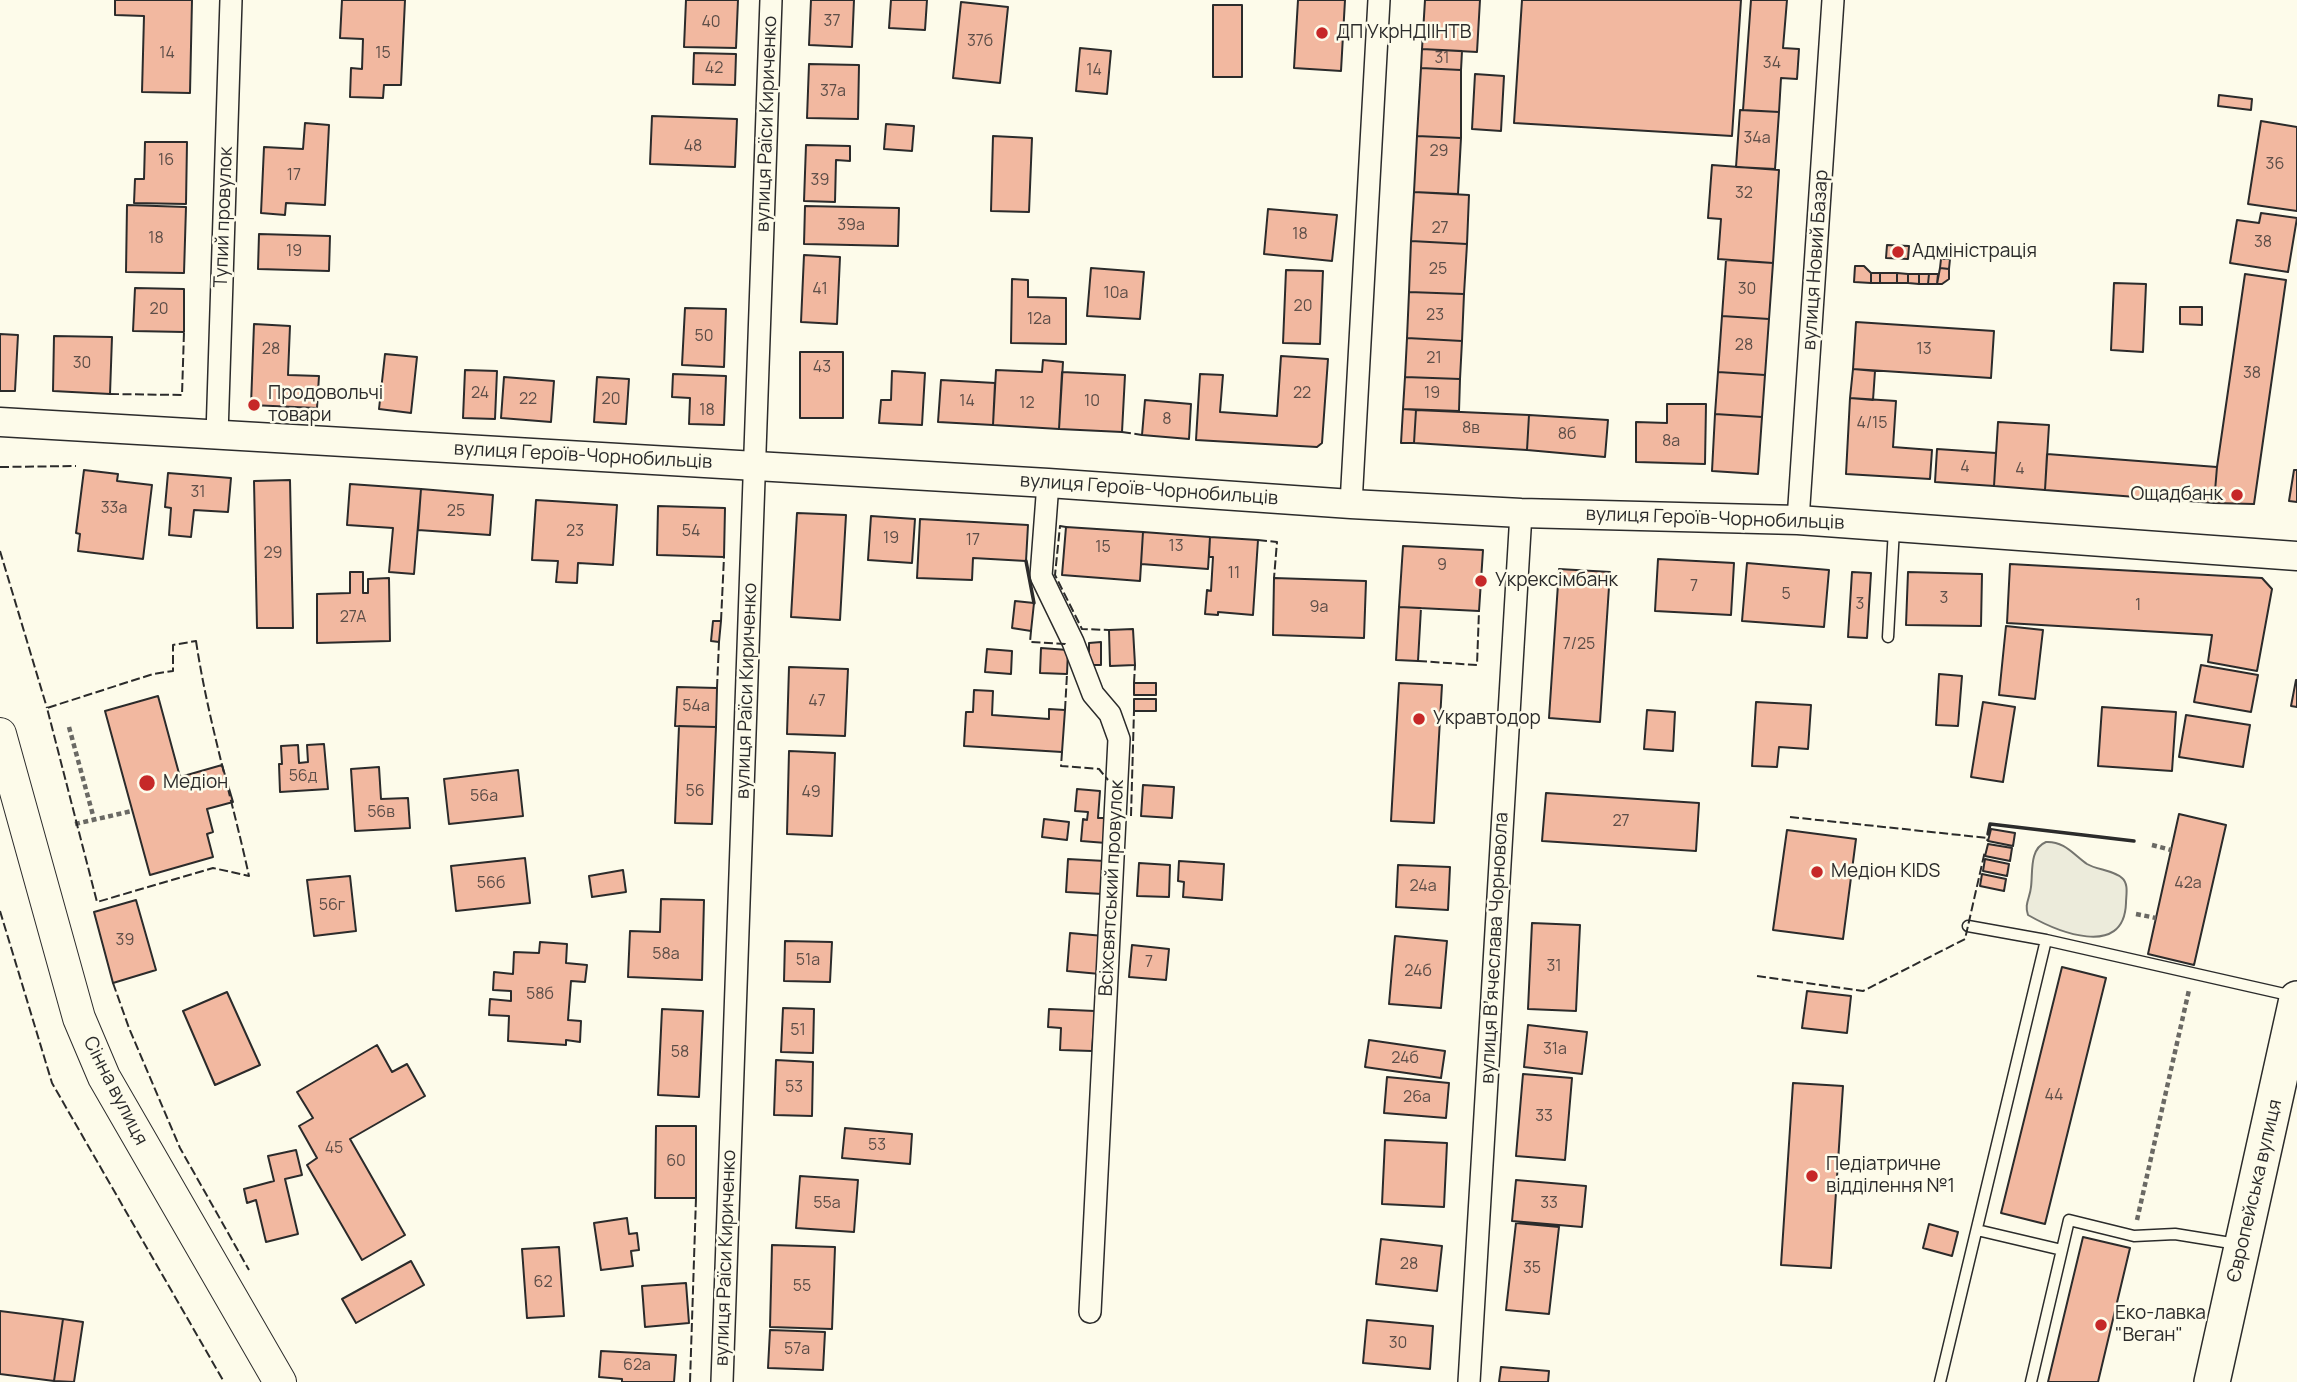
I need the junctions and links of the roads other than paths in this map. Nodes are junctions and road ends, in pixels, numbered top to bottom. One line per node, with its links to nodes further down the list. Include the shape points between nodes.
1 (231, 0): 6 (street, Тупий провулок)
2 (771, 0): 7 (street, вулиця Раїси Кириченко)
3 (1379, 0): 9 (street)
4 (1833, 0): 11 (street, вулиця Новий Базар)
5 (0, 422): 6 (street, вулиця Героїв-Чорнобильців)
6 (217, 435): 7 (street, вулиця Героїв-Чорнобильців)
7 (755, 466): 8 (street, вулиця Героїв-Чорнобильців); 24 (street, вулиця Раїси Кириченко)
8 (1048, 483): 9 (street, вулиця Героїв-Чорнобильців); 22 (street, Всіхсвятський провулок, via 1041,576 1093,694 1110,713 1119,739)
9 (1351, 504): 10 (street, вулиця Героїв-Чорнобильців)
10 (1521, 513): 11 (street, вулиця Героїв-Чорнобильців); 25 (street, вулиця Вʼячеслава Чорновола)
11 (1798, 520): 12 (street, вулиця Героїв-Чорнобильців)
12 (1894, 526): 13 (street, вулиця Героїв-Чорнобильців); 14 (lane)
13 (2297, 556)
14 (1888, 637)
15 (0, 734): 23 (main road, Сінна вулиця, via 79,1018 104,1077)
16 (1968, 926): 17 (lane)
17 (2046, 940): 18 (lane); 19 (lane)
18 (2297, 998): 20 (main road, Європейська вулиця)
19 (1977, 1230): 21 (lane); 26 (lane)
20 (2244, 1245): 21 (lane, via 2175,1234 2134,1236 2069,1220); 28 (main road, Європейська вулиця)
21 (2062, 1250): 27 (lane)
22 (1090, 1312)
23 (280, 1382)
24 (722, 1382)
25 (1469, 1382)
26 (1940, 1382)
27 (2031, 1382)
28 (2212, 1382)

